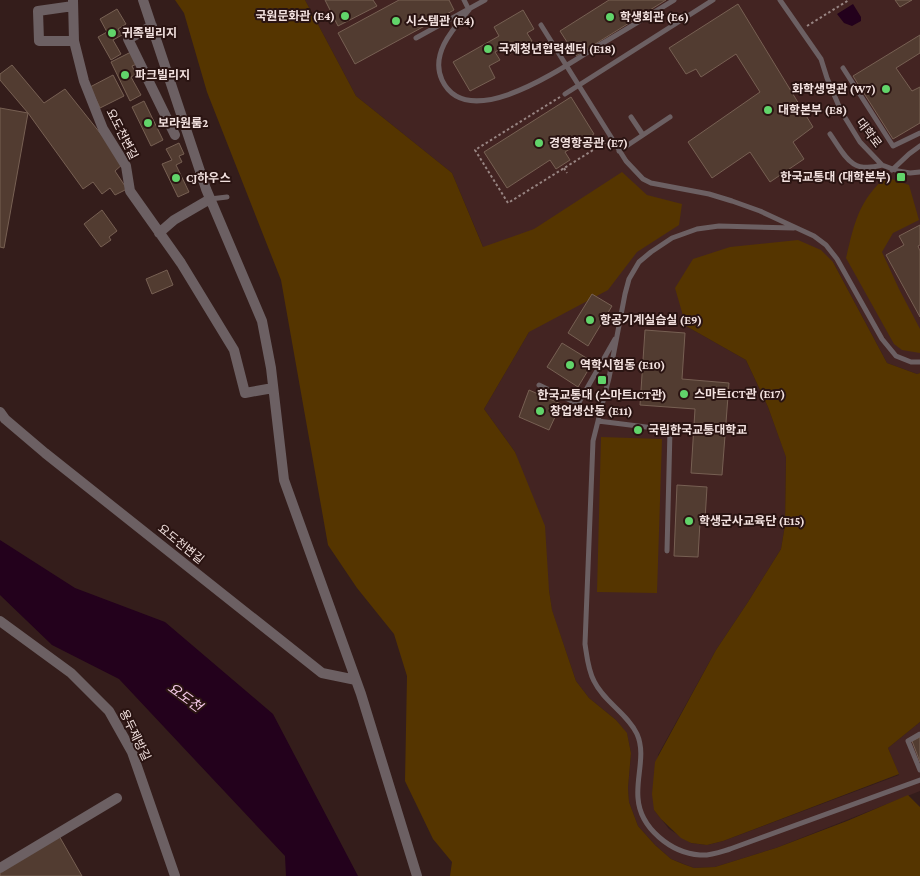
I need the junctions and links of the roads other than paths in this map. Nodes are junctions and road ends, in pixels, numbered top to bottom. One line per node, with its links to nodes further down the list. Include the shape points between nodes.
1 (143, 0): 10 (street)
2 (464, 0): 8 (lane)
3 (485, 0): 8 (lane)
4 (674, 0): 13 (lane)
5 (713, 0): 15 (lane)
6 (780, 0): 25 (lane, 대학로, via 821,60 841,111 860,142)
7 (73, 3): 12 (street, 요도천변길); 12 (street, 요도천변길, via 38,11 39,41)
8 (469, 10): 11 (lane); 13 (lane, via 445,42 440,55 438,68 452,93 476,101 491,100 526,88)
9 (541, 24): 13 (lane)
10 (152, 26): 21 (street, via 128,39); 29 (street)
11 (416, 38)
12 (74, 41): 31 (street, 요도천변길, via 84,81 103,129 126,166 130,191)
13 (566, 65): 15 (lane)
14 (843, 68): 19 (lane, via 893,146)
15 (579, 85): 16 (lane); 24 (lane)
16 (565, 94)
17 (631, 117): 22 (lane)
18 (670, 118): 22 (lane)
19 (920, 132)
20 (830, 134): 25 (lane, via 851,163 870,169)
21 (175, 135)
22 (643, 135): 24 (lane)
23 (920, 146): 26 (lane)
24 (619, 151): 30 (lane, via 642,179 651,183 732,201)
25 (882, 165): 26 (lane, 대학로)
26 (892, 170): 27 (lane, 대학로)
27 (920, 172)
28 (227, 197): 29 (lane)
29 (210, 199): 31 (street); 35 (street, via 262,321)
30 (797, 228): 32 (lane, via 720,226 697,229 672,238 639,262 625,294); 33 (lane, via 826,245 837,259 882,339 896,356)
31 (159, 233): 35 (street, 요도천변길, via 234,350 245,393)
32 (618, 334): 34 (lane, via 578,404); 37 (lane)
33 (920, 362)
34 (540, 385)
35 (273, 388): 40 (street, via 284,480)
36 (0, 412): 40 (street, 요도천변길, via 45,452 322,673)
37 (598, 421): 38 (lane, via 670,430); 43 (lane, via 593,441 585,644 594,682 632,725 638,737 638,798 644,818 654,831 679,850 711,854)
38 (667, 551)
39 (0, 621): 46 (street, 용두제방길, via 71,673 109,710 132,752)
40 (356, 680): 47 (street)
41 (920, 734): 42 (lane, via 908,741)
42 (920, 770)
43 (920, 780)
44 (117, 798): 45 (street)
45 (0, 868)
46 (175, 876)
47 (417, 876)

